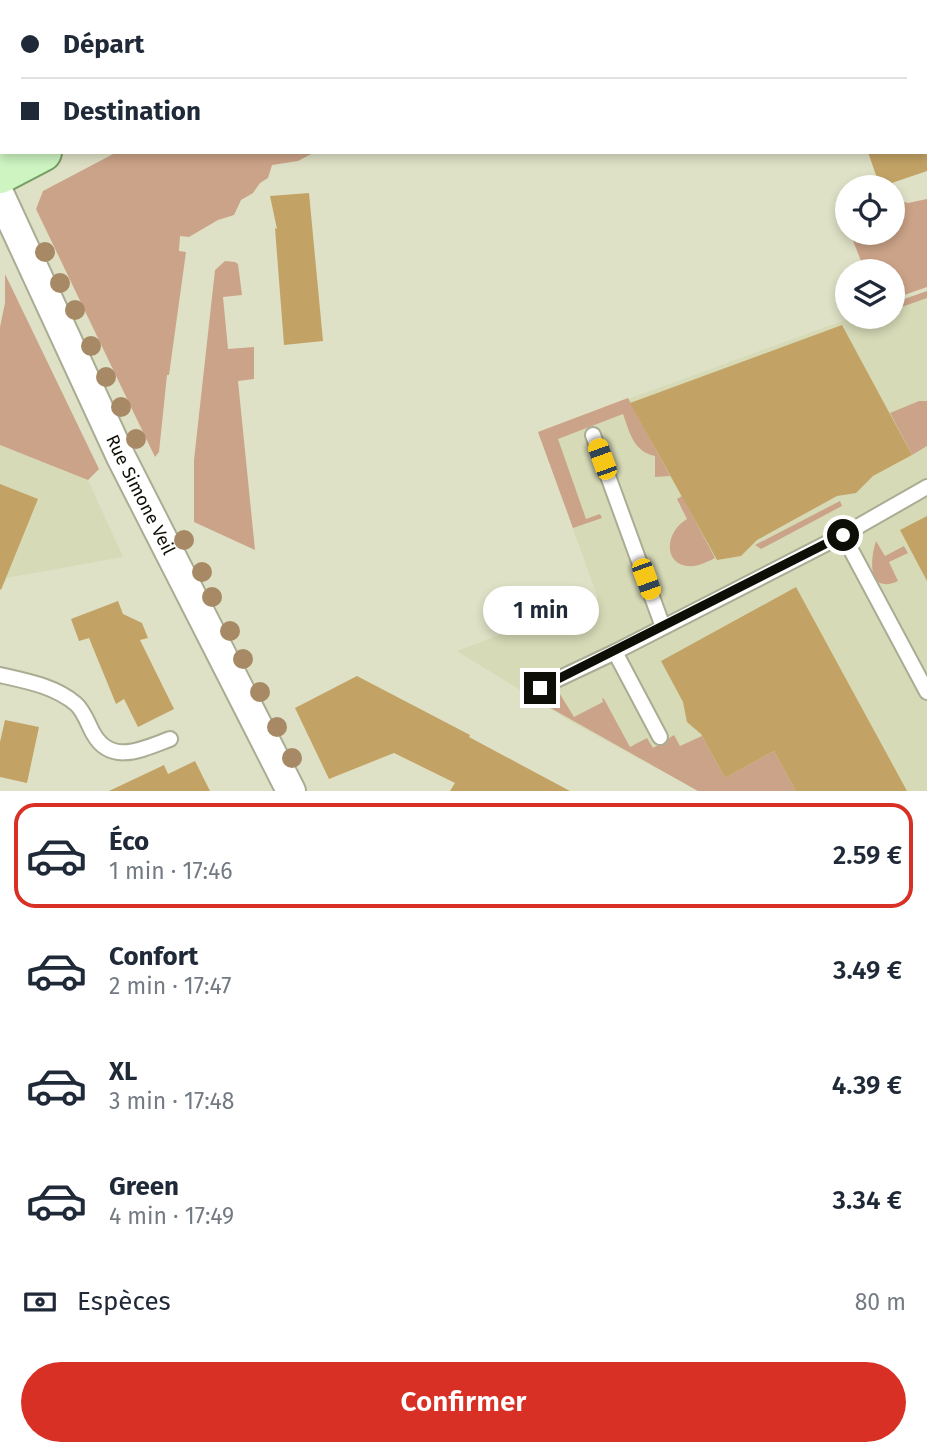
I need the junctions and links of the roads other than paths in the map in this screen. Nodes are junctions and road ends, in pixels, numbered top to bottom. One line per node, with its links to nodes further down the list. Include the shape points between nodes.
1 (38, 154): 2 (main road)
2 (0, 174)
3 (0, 195): 14 (street, Rue Simone Veil, via 121,457)
4 (593, 435): 7 (lane)
5 (927, 487): 6 (lane)
6 (843, 535): 7 (lane); 11 (lane)
7 (663, 627): 8 (lane)
8 (615, 652): 10 (lane); 12 (lane)
9 (0, 675): 13 (lane, via 47,686 75,703 96,738 111,751 135,753)
10 (540, 688)
11 (927, 692)
12 (660, 737)
13 (170, 739)
14 (290, 791)

